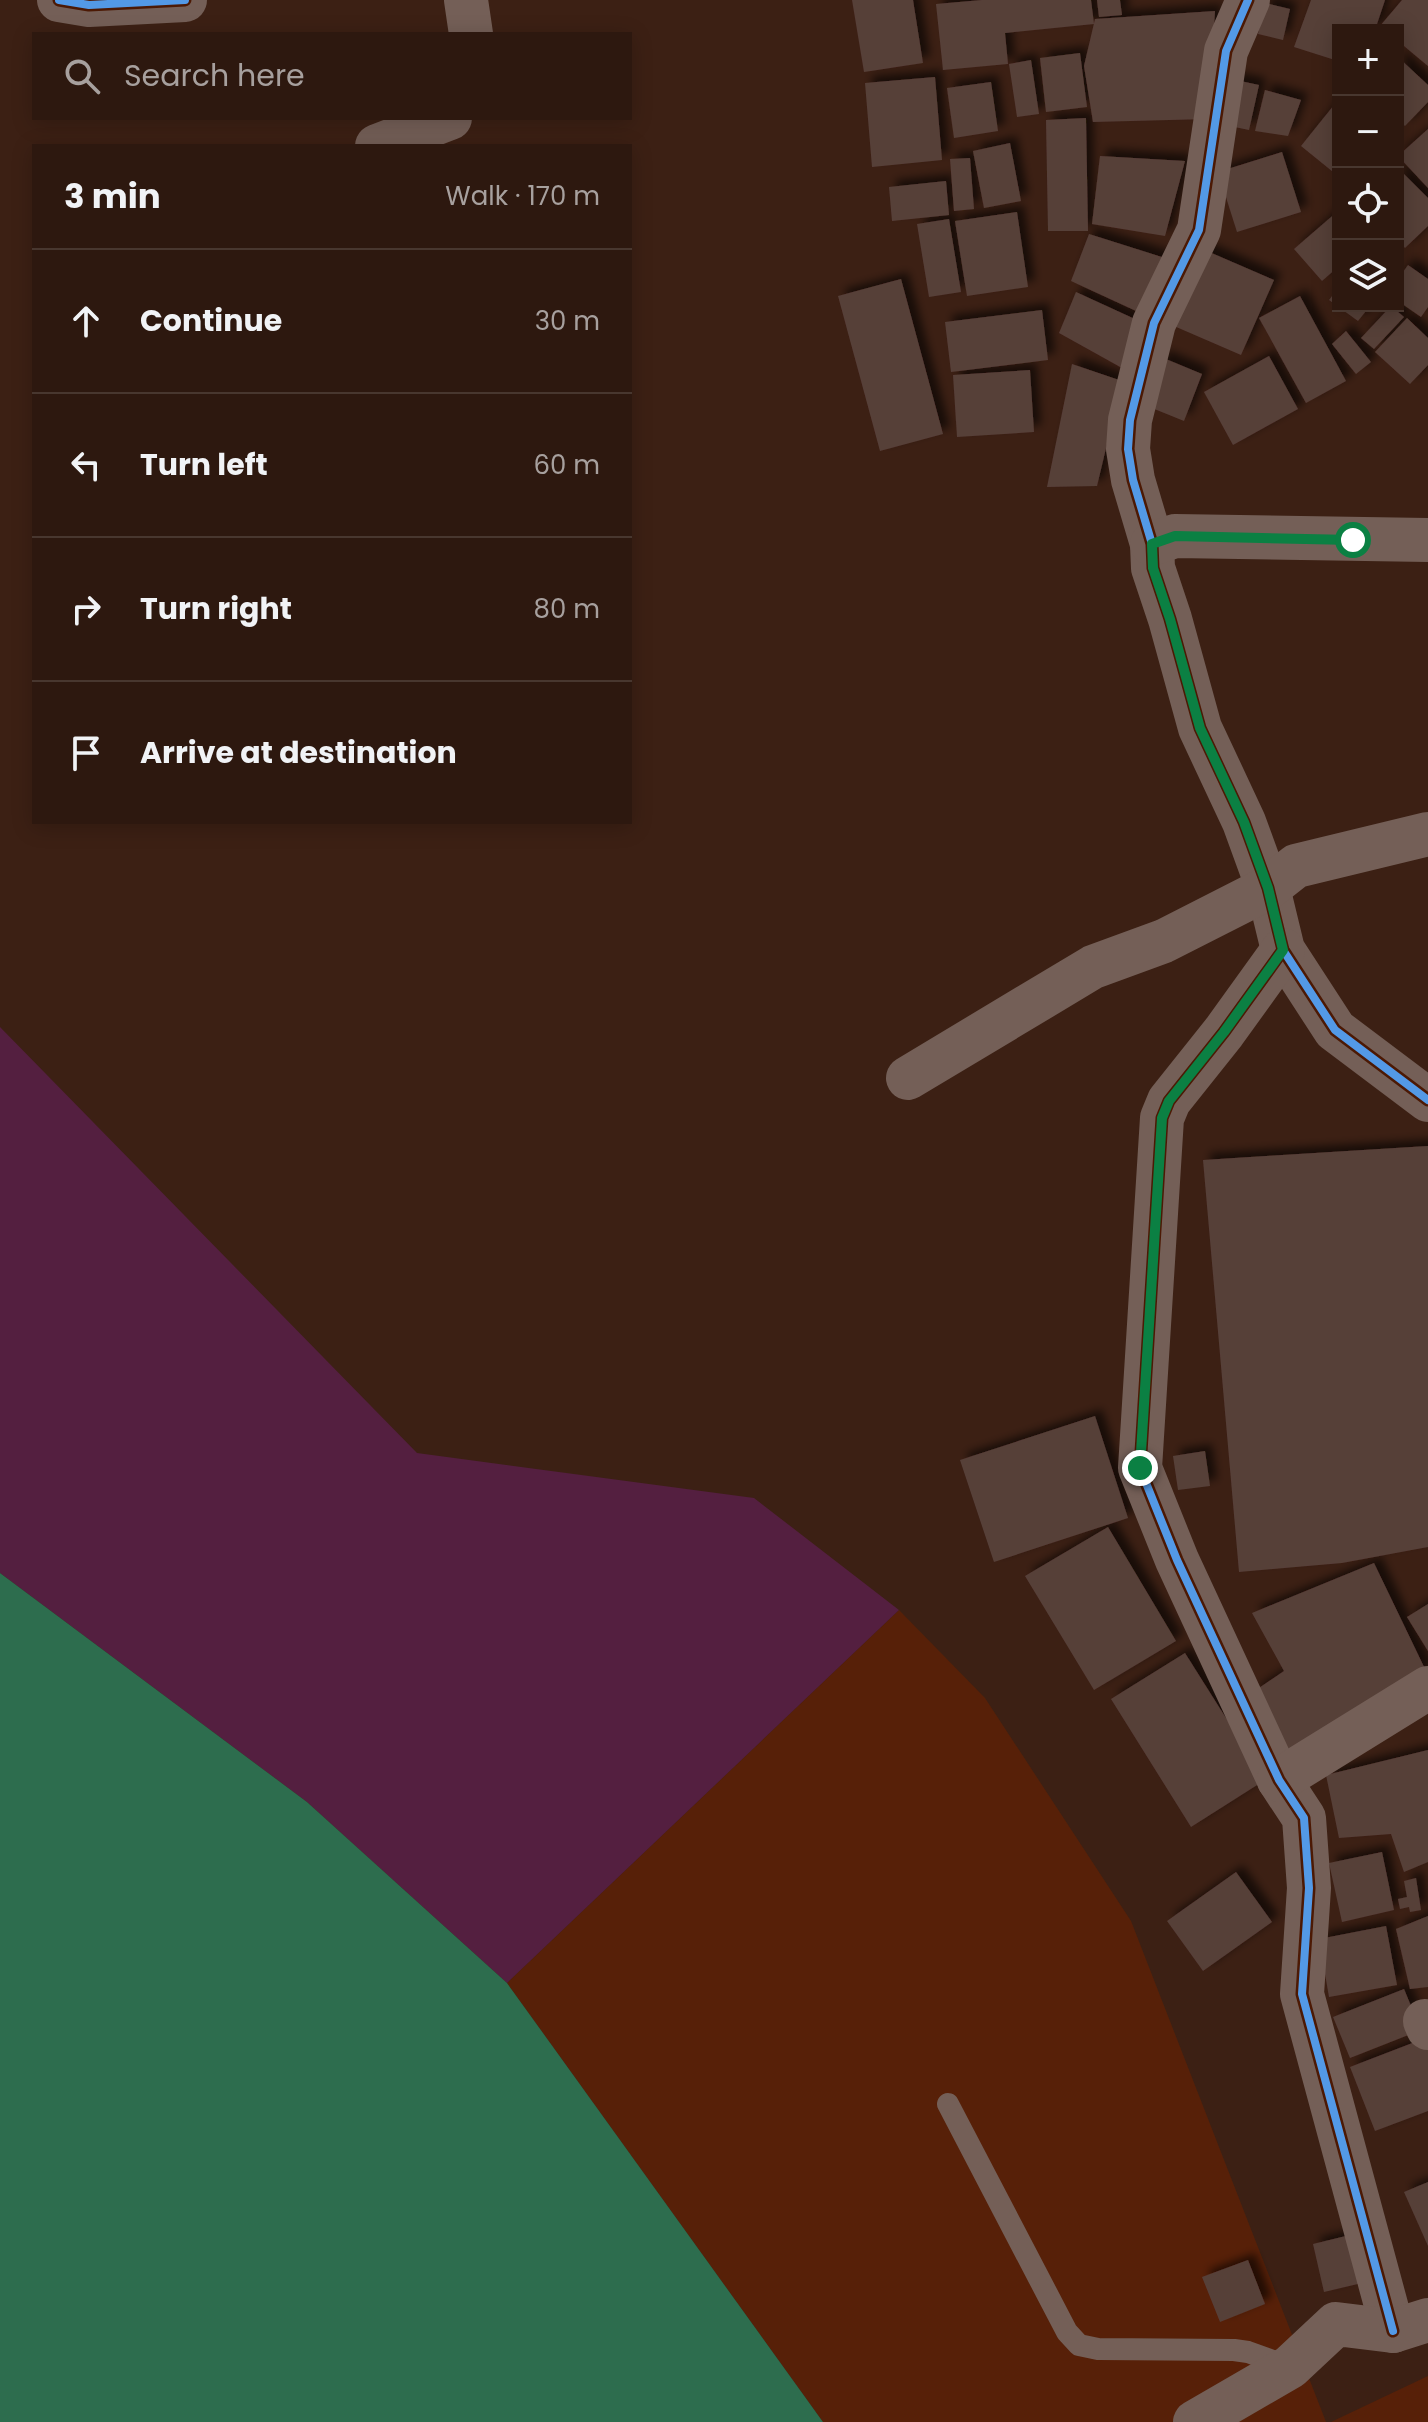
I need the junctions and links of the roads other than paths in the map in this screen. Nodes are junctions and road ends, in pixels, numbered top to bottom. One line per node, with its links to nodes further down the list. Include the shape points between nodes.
1 (59, 0): 2 (street, via 89,5)
2 (185, 0)
3 (466, 0): 5 (street)
4 (1248, 0): 9 (street, via 1226,51 1199,230 1154,323 1130,420 1133,480)
5 (471, 32)
6 (445, 120): 7 (street)
7 (382, 144)
8 (1428, 540): 9 (street, via 1175,536)
9 (1152, 544): 11 (street, via 1153,568 1200,728)
10 (1428, 834): 11 (street, via 1296,866)
11 (1268, 888): 12 (street); 13 (street, via 1164,941 1093,967)
12 (1283, 950): 14 (street, via 1335,1030); 16 (street, via 1169,1101 1162,1118 1140,1468)
13 (908, 1078)
14 (1428, 1100)
15 (1428, 1688): 16 (street)
16 (1279, 1780): 18 (street, via 1304,1818 1309,1888 1302,1994)
17 (948, 2104): 19 (lane, via 1067,2332 1079,2345 1234,2350)
18 (1411, 2326): 19 (street, via 1336,2324)
19 (1290, 2367): 20 (street)
20 (1195, 2422)

